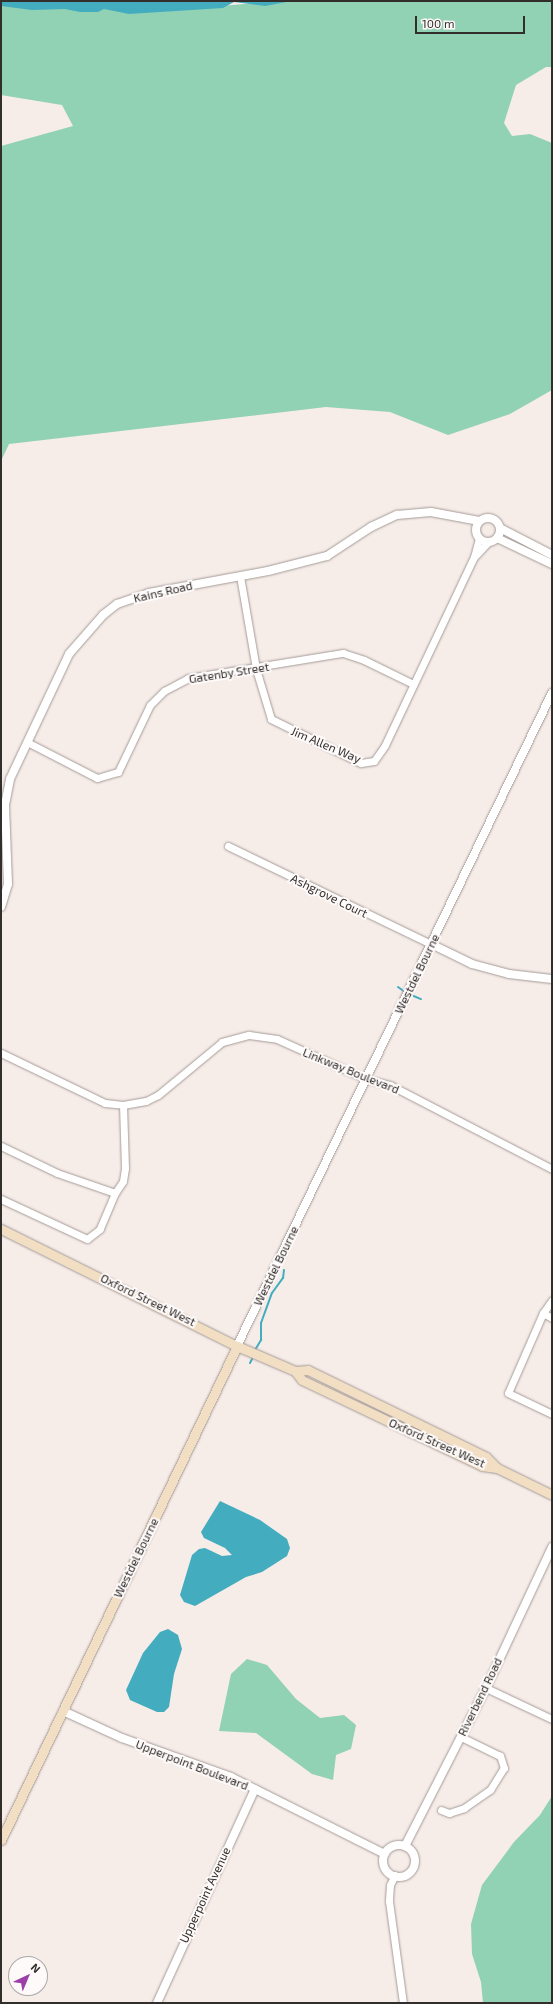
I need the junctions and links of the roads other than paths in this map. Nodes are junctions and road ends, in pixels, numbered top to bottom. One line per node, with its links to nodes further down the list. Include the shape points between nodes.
1 (460, 519): 2 (street, Kains Road); 4 (street, Kains Road); 10 (street, Kains Road, via 431,512 396,515 326,556)
2 (479, 521): 3 (street, via 491,517); 4 (street)
3 (500, 528): 5 (street); 7 (street)
4 (477, 535): 6 (street); 8 (street, Jim Allen Way)
5 (497, 538): 6 (street); 9 (street)
6 (488, 542): 8 (street, Jim Allen Way)
7 (552, 555)
8 (474, 557): 12 (street, Jim Allen Way)
9 (552, 564)
10 (240, 576): 11 (street, Jim Allen Way); 14 (street, Kains Road, via 148,593 117,604 103,615 69,654)
11 (256, 669): 12 (street, Gatenby Street, via 343,653 364,660); 12 (street, Jim Allen Way, via 270,719 361,763 374,761 385,745); 14 (street, Gatenby Street, via 188,678 164,691 150,705 118,772 97,778)
12 (413, 684)
13 (552, 693): 17 (street, Westdel Bourne)
14 (27, 742): 16 (street, Kains Road, via 10,779 5,805 8,884)
15 (228, 846): 17 (street, Ashgrove Court)
16 (1, 907)
17 (431, 944): 18 (street, via 472,964 509,974); 20 (street, Westdel Bourne)
18 (552, 979)
19 (1, 1053): 21 (street, Linkway Boulevard, via 105,1103)
20 (366, 1079): 21 (street, Linkway Boulevard, via 277,1039 249,1034 222,1042 146,1102); 23 (street, Linkway Boulevard, via 390,1085); 30 (street, Westdel Bourne)
21 (123, 1105): 24 (street, via 125,1168 123,1181)
22 (1, 1146): 24 (street, via 56,1173)
23 (552, 1169)
24 (115, 1193): 25 (street, via 100,1229 87,1239)
25 (1, 1199)
26 (1, 1229): 30 (main road, Oxford Street West)
27 (552, 1300): 28 (street)
28 (543, 1313): 29 (street); 31 (street, via 508,1393)
29 (552, 1318)
30 (237, 1346): 32 (main road, Oxford Street West, via 296,1371 308,1370 486,1457 497,1468); 35 (main road, Westdel Bourne)
31 (552, 1414)
32 (552, 1495)
33 (552, 1546): 34 (street, Riverbend Road)
34 (486, 1688): 36 (street); 37 (street, Riverbend Road)
35 (63, 1711): 38 (street, Upperpoint Boulevard, via 122,1738 231,1777); 40 (main road, Westdel Bourne)
36 (552, 1719)
37 (461, 1737): 39 (street, via 500,1756 504,1768 490,1790 464,1808 449,1813); 41 (street, Riverbend Road)
38 (255, 1789): 42 (street, Upperpoint Boulevard); 44 (street, Upperpoint Avenue)
39 (441, 1810)
40 (1, 1840)
41 (405, 1846): 42 (street, via 395,1846); 43 (street, via 413,1854 414,1865 405,1875)
42 (385, 1854): 43 (street, via 385,1866)
43 (395, 1875): 45 (street, via 390,1885 389,1901)
44 (157, 2003)
45 (403, 2003)

